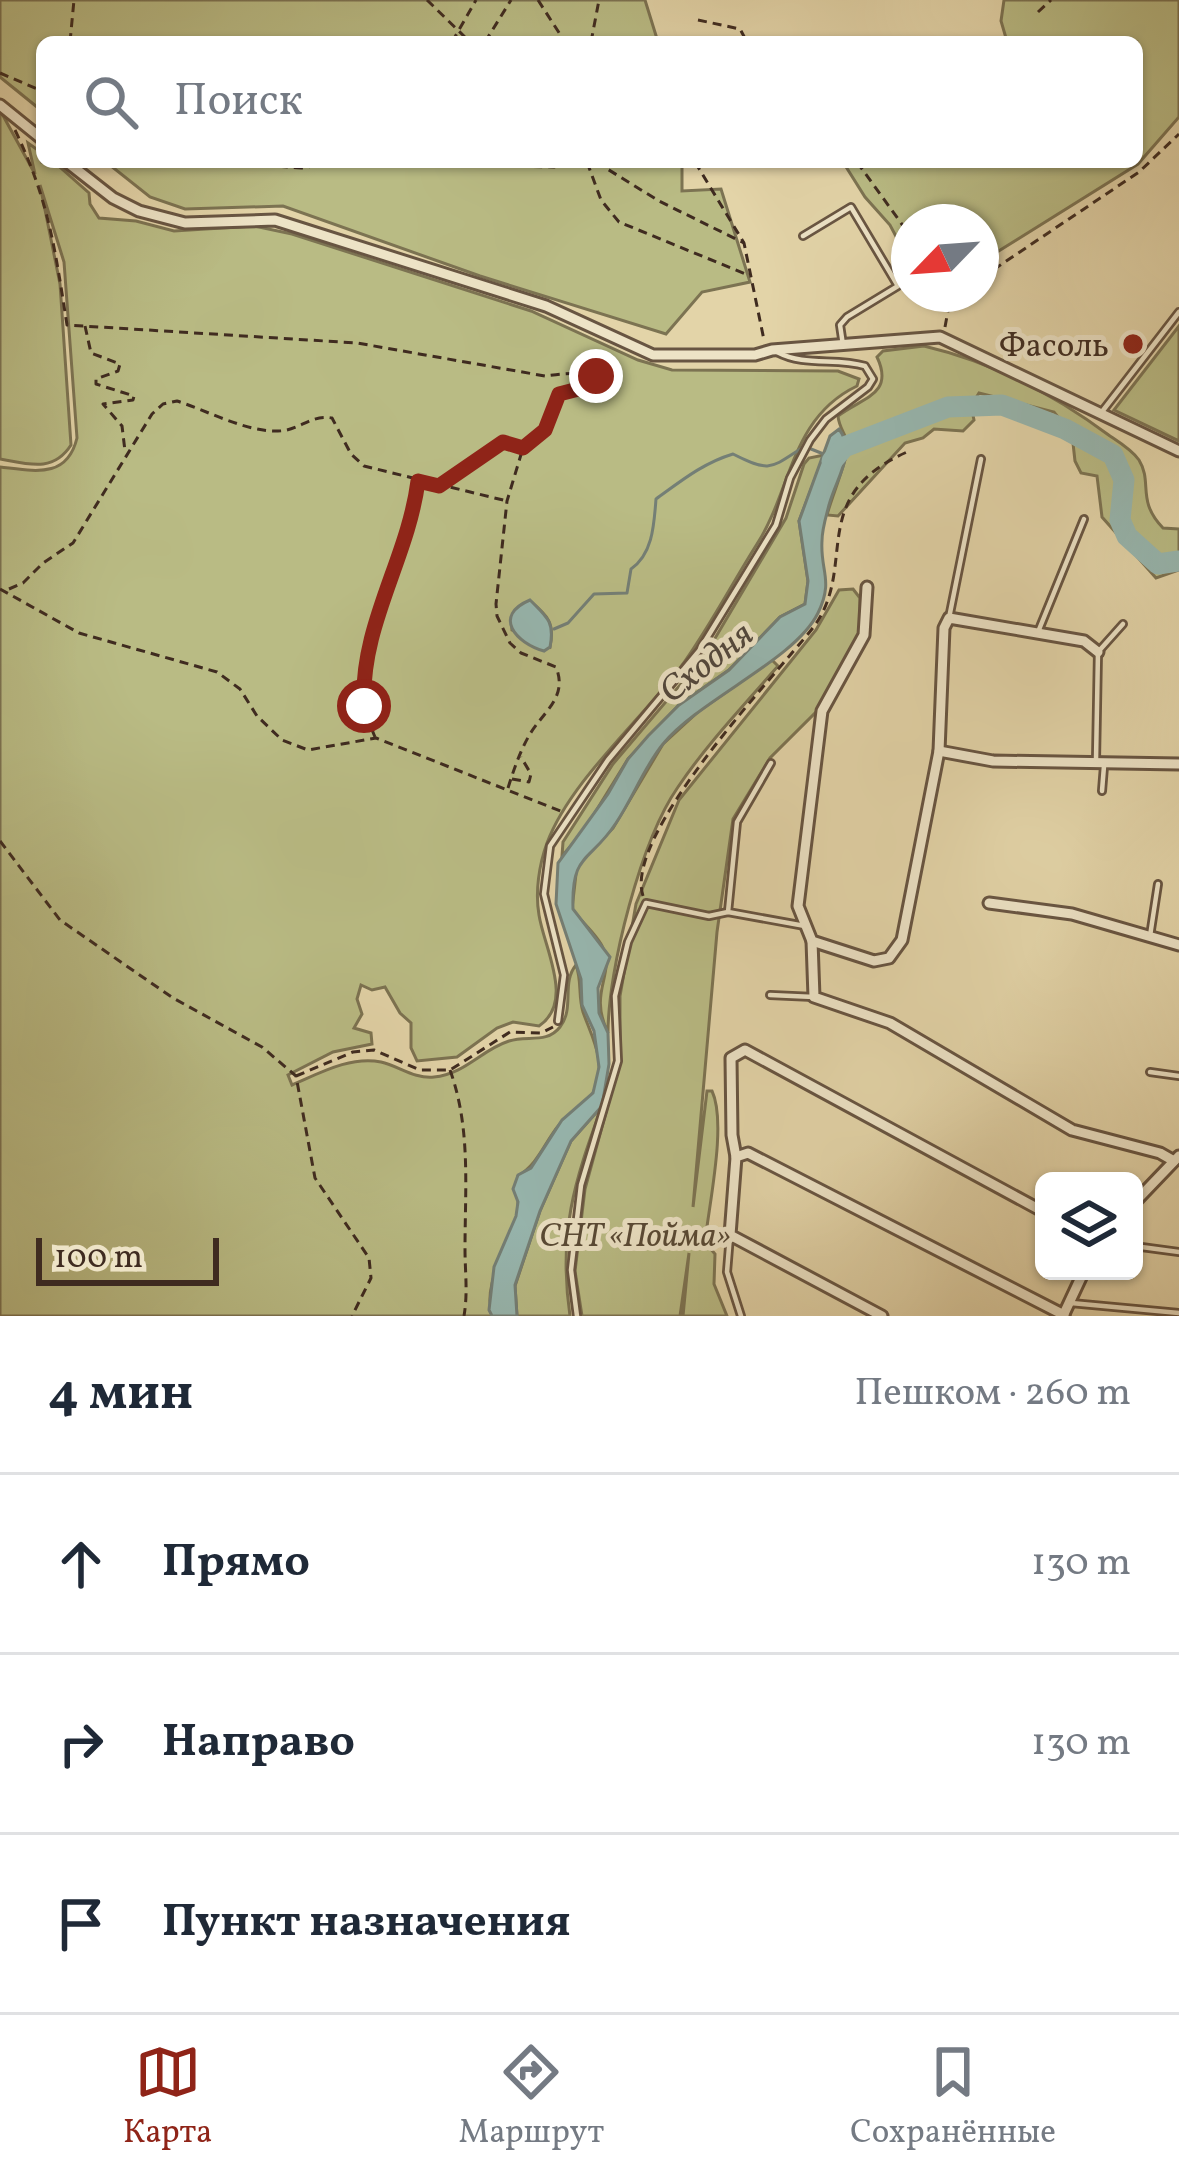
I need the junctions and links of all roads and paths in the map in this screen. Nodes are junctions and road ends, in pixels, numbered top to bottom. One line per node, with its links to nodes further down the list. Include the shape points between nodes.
1 (74, 0): 11 (path)
2 (427, 0): 10 (path)
3 (476, 0): 10 (path)
4 (512, 0): 14 (path)
5 (538, 0): 15 (path)
6 (599, 0): 16 (path)
7 (1051, 0): 8 (path)
8 (1038, 12)
9 (698, 20): 17 (path)
10 (459, 32): 12 (path); 13 (path)
11 (73, 36)
12 (456, 36)
13 (463, 36)
14 (489, 36)
15 (561, 36)
16 (593, 36)
17 (744, 36)
18 (0, 73): 19 (path)
19 (36, 88)
20 (0, 105): 21 (street)
21 (14, 116): 22 (street); 38 (path, via 51,220 67,325)
22 (36, 134)
23 (1179, 134): 24 (path)
24 (1143, 167)
25 (75, 168): 41 (street, via 139,211 185,223 275,220 547,306 653,355)
26 (589, 168): 35 (path, via 620,222)
27 (606, 168): 33 (path)
28 (699, 168): 33 (path)
29 (861, 168): 31 (path)
30 (1142, 168): 34 (path)
31 (891, 209)
32 (803, 236): 40 (lane, via 851,207 898,286 847,316)
33 (744, 243): 35 (path)
34 (999, 266)
35 (751, 276): 41 (path)
36 (948, 312): 39 (path)
37 (1179, 312): 42 (lane)
38 (85, 326): 43 (path, via 357,343 545,376 596,376 600,381 559,394 545,430); 46 (path, via 92,353 119,364 96,384 134,396 103,404 122,426)
39 (940, 337): 40 (street); 42 (street)
40 (843, 345): 41 (street)
41 (770, 352): 68 (lane, via 865,366 873,379 810,440 776,525 699,651)
42 (1101, 412): 44 (street)
43 (523, 448): 49 (path, via 503,442); 50 (path)
44 (1179, 451)
45 (907, 452): 71 (path, via 850,497 838,524 834,584 817,622 680,789 640,887)
46 (125, 453): 48 (path, via 152,414 177,401 273,432 332,418 364,466); 54 (path, via 73,543)
47 (981, 459): 55 (lane)
48 (418, 481): 49 (path); 59 (path, via 366,661 364,706)
49 (439, 486): 50 (path)
50 (507, 501): 61 (path, via 497,616 510,643 556,667 561,685)
51 (1084, 519): 57 (lane)
52 (867, 587): 74 (street, via 864,635 822,710 798,905)
53 (0, 589): 54 (path)
54 (7, 590): 59 (path, via 79,633 217,672 282,740 308,750)
55 (949, 619): 57 (street); 60 (street)
56 (1123, 624): 58 (lane)
57 (1038, 632): 58 (street, via 1084,641)
58 (1097, 652): 62 (lane)
59 (376, 738): 66 (path)
60 (939, 751): 62 (street, via 993,761); 76 (street, via 902,940 889,958 874,961)
61 (519, 754): 65 (path); 65 (path, via 529,782)
62 (1101, 760): 64 (street); 67 (lane)
63 (771, 763): 73 (lane, via 737,822)
64 (1179, 764)
65 (511, 779): 66 (path)
66 (507, 790): 68 (path)
67 (1102, 791)
68 (570, 815): 80 (lane, via 550,846 544,894 564,975)
69 (0, 841): 83 (path, via 60,920)
70 (1158, 884): 75 (lane)
71 (646, 903): 73 (lane, via 709,916); 97 (lane, via 615,996 618,1061 581,1185 571,1270)
72 (989, 903): 75 (street)
73 (728, 911): 74 (lane)
74 (805, 926): 76 (street)
75 (1150, 936): 77 (street)
76 (812, 941): 79 (street)
77 (1179, 945)
78 (770, 995): 79 (lane)
79 (814, 997): 86 (street, via 890,1023 1072,1130)
80 (558, 1021): 81 (path, via 541,1033 510,1032)
81 (450, 1070): 83 (path, via 420,1070 374,1050); 96 (path, via 465,1131)
82 (1150, 1072): 84 (lane)
83 (296, 1076): 95 (path, via 315,1178 369,1258 371,1278)
84 (1179, 1076)
85 (736, 1157): 88 (street, via 731,1058 745,1050); 89 (street); 100 (street, via 748,1153)
86 (1177, 1160): 87 (street)
87 (1143, 1194)
88 (1035, 1207)
89 (730, 1235): 98 (lane, via 727,1272); 99 (street)
90 (1143, 1247): 91 (lane)
91 (1179, 1252)
92 (1080, 1280): 93 (street)
93 (1070, 1303): 94 (lane); 100 (street)
94 (1179, 1313)
95 (352, 1316)
96 (464, 1316)
97 (577, 1316)
98 (741, 1316)
99 (882, 1316)
100 (1063, 1316)

